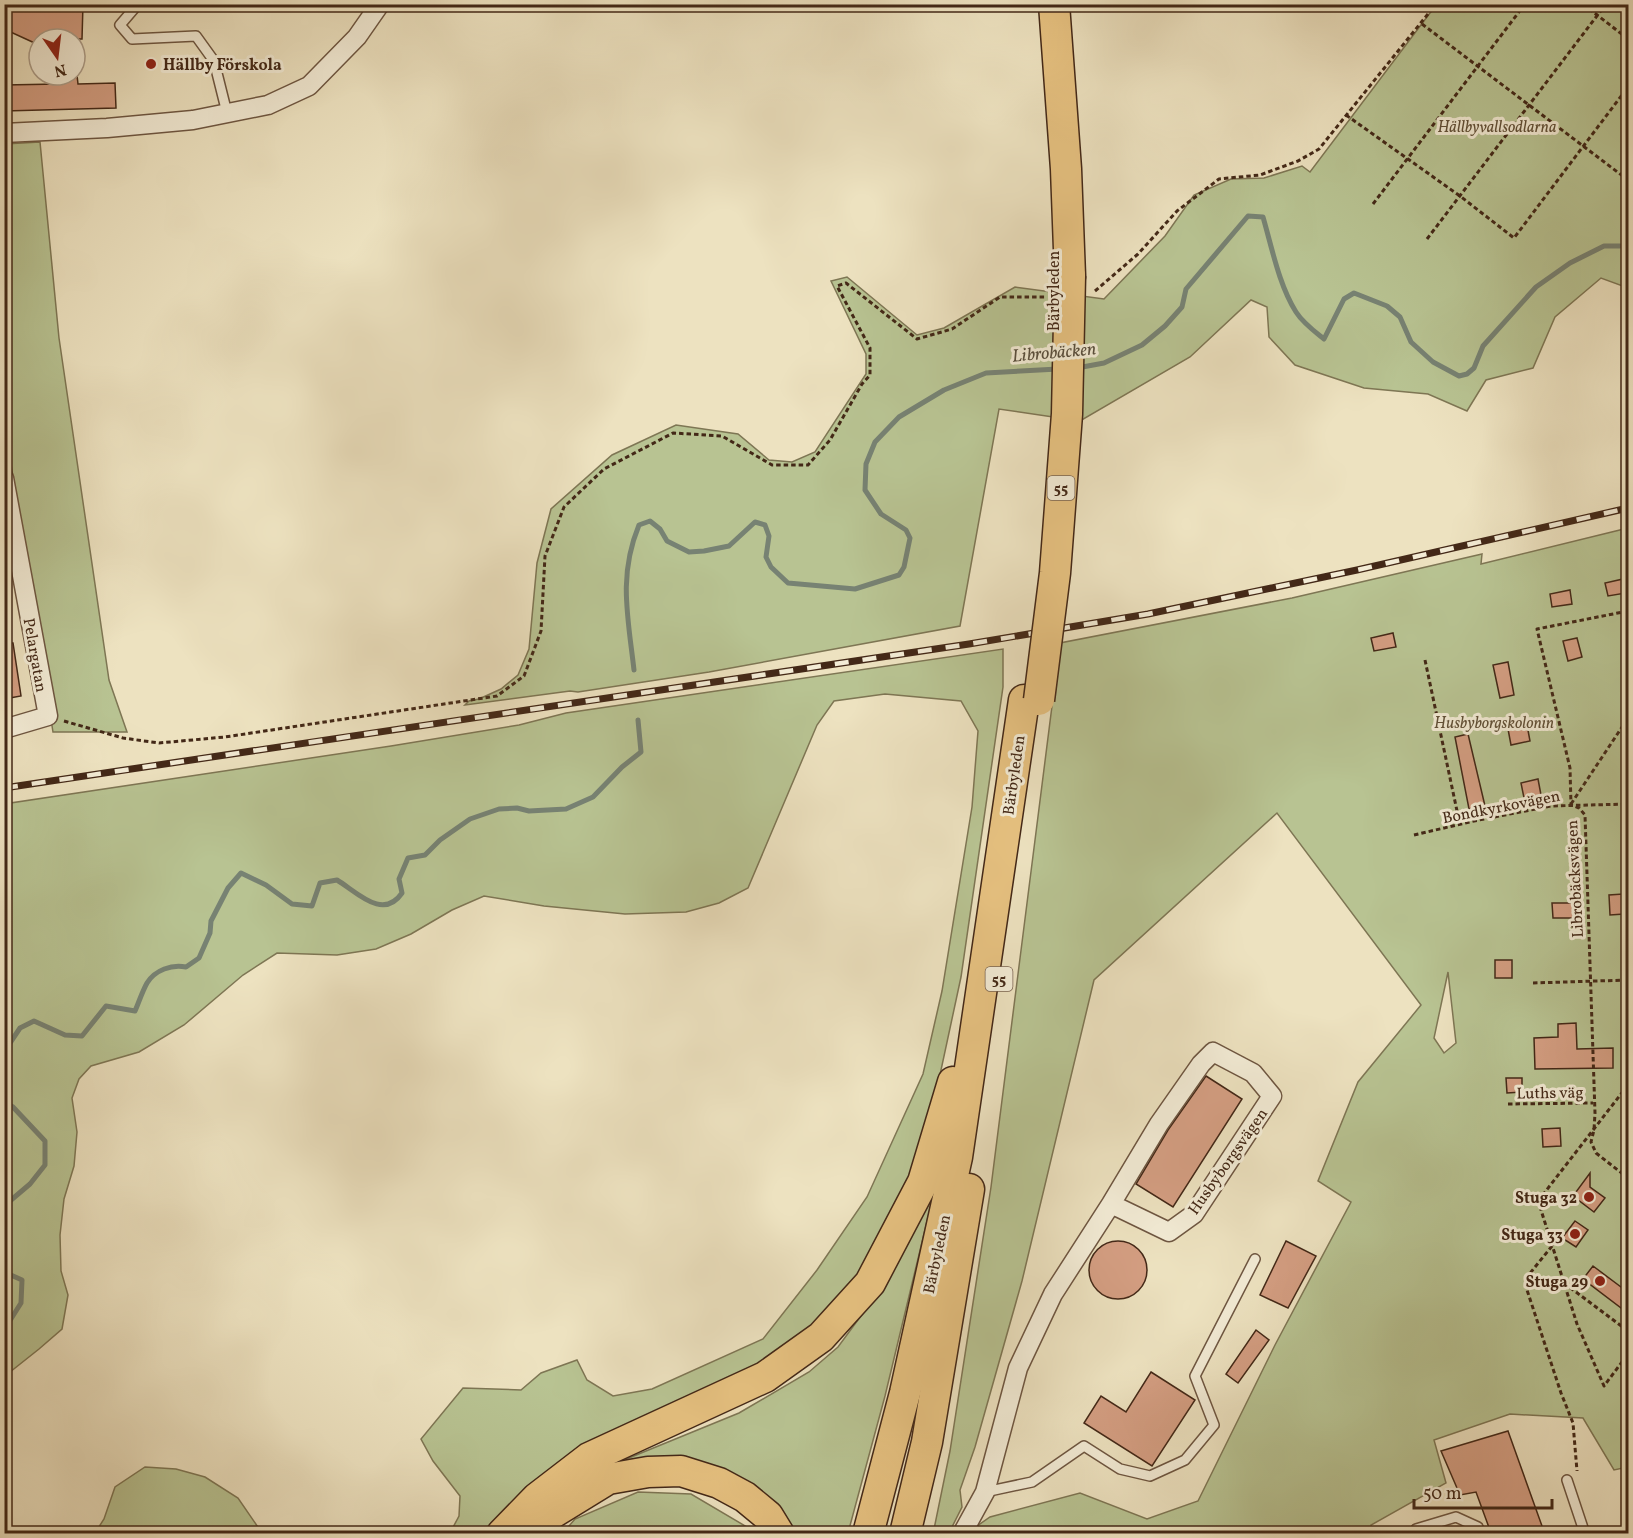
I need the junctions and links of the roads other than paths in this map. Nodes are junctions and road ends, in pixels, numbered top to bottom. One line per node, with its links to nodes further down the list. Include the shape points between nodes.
1 (138, 4): 5 (lane, via 120,25 132,39 196,36 214,61)
2 (380, 4): 5 (street, via 357,37 309,86 267,105)
3 (1036, 4): 7 (main road, Bärbyleden / 55)
4 (1054, 4): 7 (main road, Bärbyleden / 55)
5 (227, 113): 6 (street, via 107,128)
6 (4, 133)
7 (1073, 281): 9 (main road, Bärbyleden / 55, via 1046,492)
8 (5, 487): 10 (street, Pelargatan, via 48,716)
9 (1031, 700): 11 (main road, Bärbyleden / 55); 20 (main road, Bärbyleden / 55, via 958,1259 927,1442)
10 (4, 729)
11 (977, 1018): 16 (main road, via 951,1085 923,1182 870,1283 821,1337 765,1377 589,1458 537,1498); 19 (main road, Bärbyleden / 55, via 957,1157 905,1393)
12 (1112, 1204): 12 (street, Husbyborgsvägen, via 1159,1124 1213,1052 1253,1073 1272,1096 1194,1214 1169,1232); 15 (street, Husbyborgsvägen, via 1053,1294 1018,1368)
13 (1255, 1259): 15 (lane, via 1195,1376 1214,1425 1185,1460 1150,1476 1120,1469 1084,1446 1032,1482)
14 (1567, 1480): 24 (lane)
15 (985, 1492): 21 (street, Husbyborgsvägen)
16 (502, 1533)
17 (535, 1533): 18 (main road, via 551,1514 608,1479 681,1471 719,1483 745,1497 768,1516)
18 (779, 1533)
19 (868, 1533)
20 (905, 1533)
21 (962, 1533)
22 (1414, 1533): 23 (lane, via 1455,1517 1478,1527)
23 (1479, 1533)
24 (1585, 1533)

